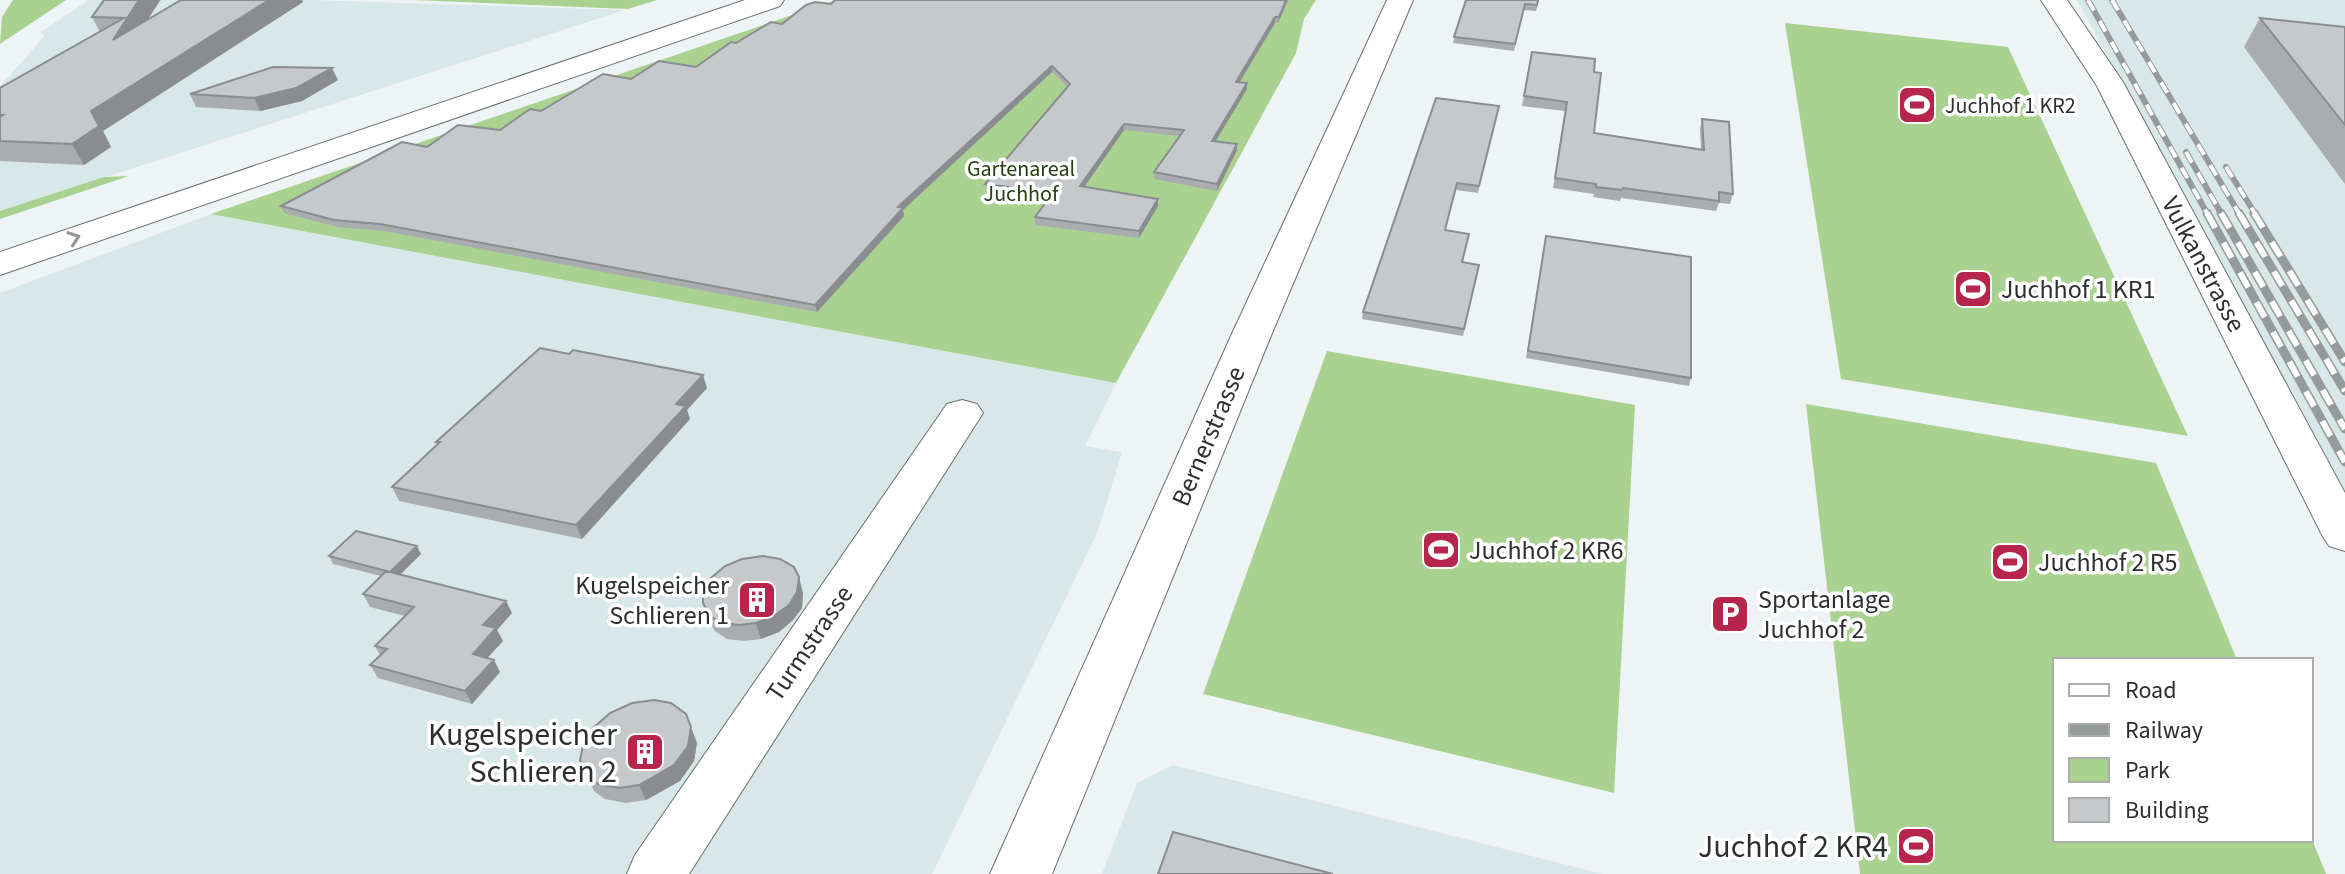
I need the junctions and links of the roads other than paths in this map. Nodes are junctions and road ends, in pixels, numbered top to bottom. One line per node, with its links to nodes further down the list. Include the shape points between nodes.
1 (716, 0): 5 (main road)
2 (771, 0): 6 (main road, one-way to 2)
3 (1400, 0): 10 (main road, Bernerstrasse)
4 (2054, 0): 8 (street, Vulkanstrasse, via 2109,82)
5 (0, 237)
6 (0, 264)
7 (962, 413): 9 (street, Turmstrasse)
8 (2345, 535)
9 (656, 874)
10 (1021, 874)

